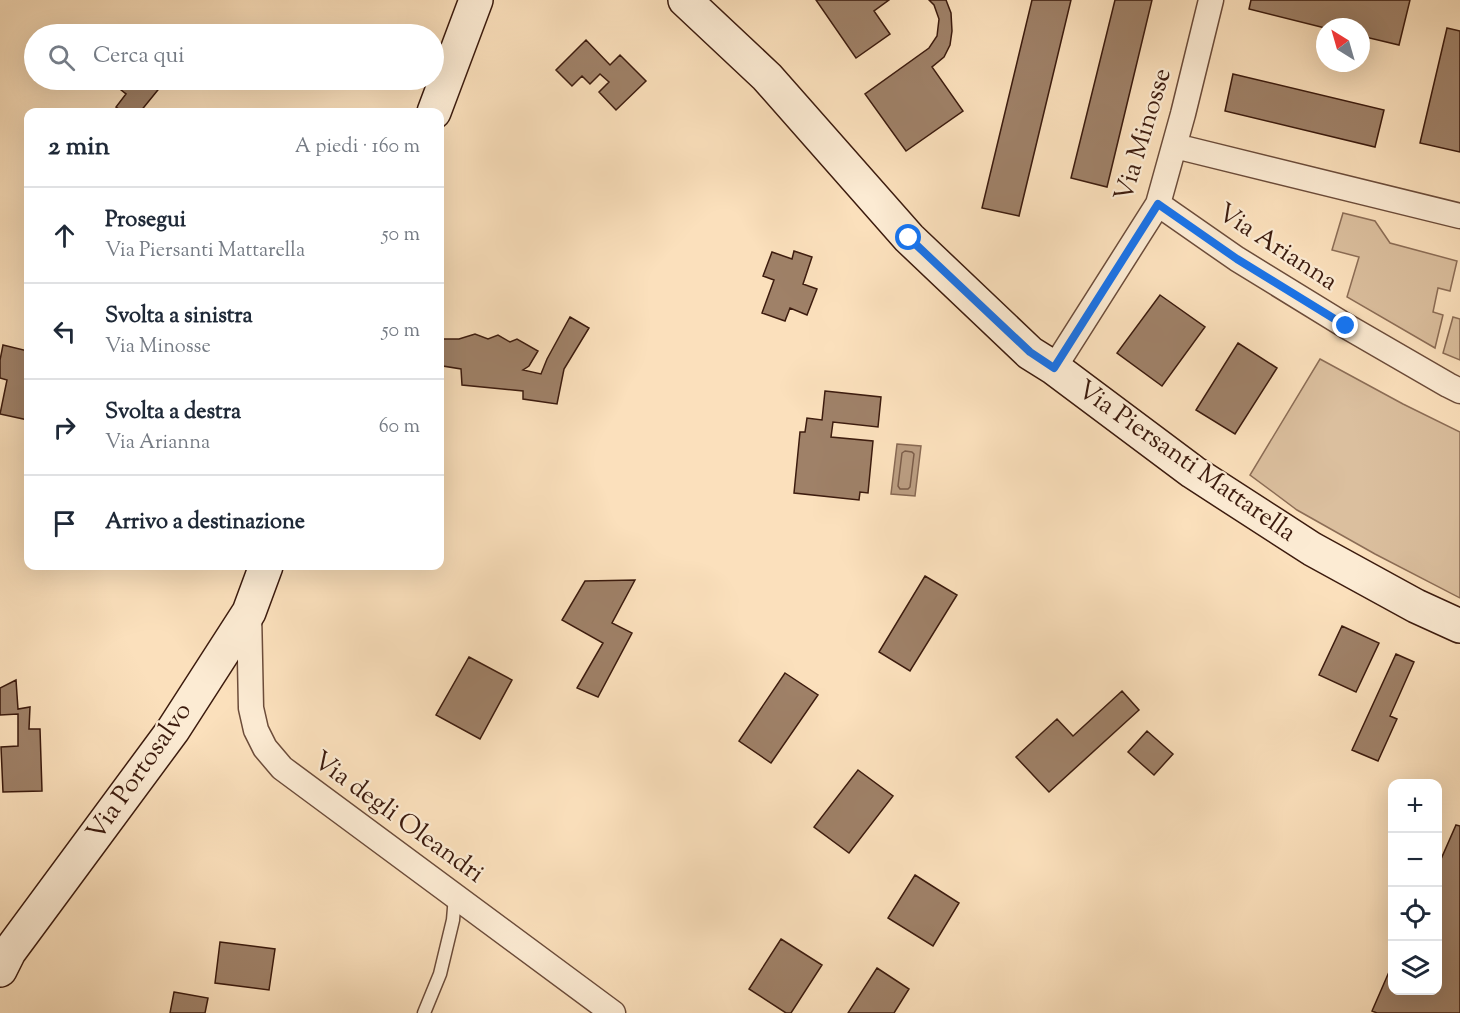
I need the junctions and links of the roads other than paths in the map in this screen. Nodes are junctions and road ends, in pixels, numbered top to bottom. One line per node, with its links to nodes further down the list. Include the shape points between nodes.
1 (476, 0): 6 (street)
2 (685, 0): 5 (street)
3 (715, 0): 5 (street)
4 (1211, 0): 9 (street, Via Minosse)
5 (767, 77): 12 (street, Via Piersanti Mattarella, via 909,238 1030,352)
6 (444, 85)
7 (442, 90): 8 (street)
8 (436, 108)
9 (1175, 146): 10 (street, Via Minosse); 11 (street, Via Arianna)
10 (1158, 204): 12 (street, Via Minosse); 13 (street, Via Arianna, via 1246,265)
11 (1460, 216)
12 (1054, 368): 16 (street, Via Piersanti Mattarella, via 1193,472 1312,549)
13 (1460, 391)
14 (265, 570): 15 (street, Via Portosalvo)
15 (249, 612): 17 (street, Via degli Oleandri, via 250,708 265,748 282,768); 18 (street, Via Portosalvo, via 173,730 9,952)
16 (1460, 626)
17 (455, 896): 19 (lane, via 440,974); 20 (street, Via degli Oleandri)
18 (0, 970)
19 (424, 1013)
20 (613, 1013)

